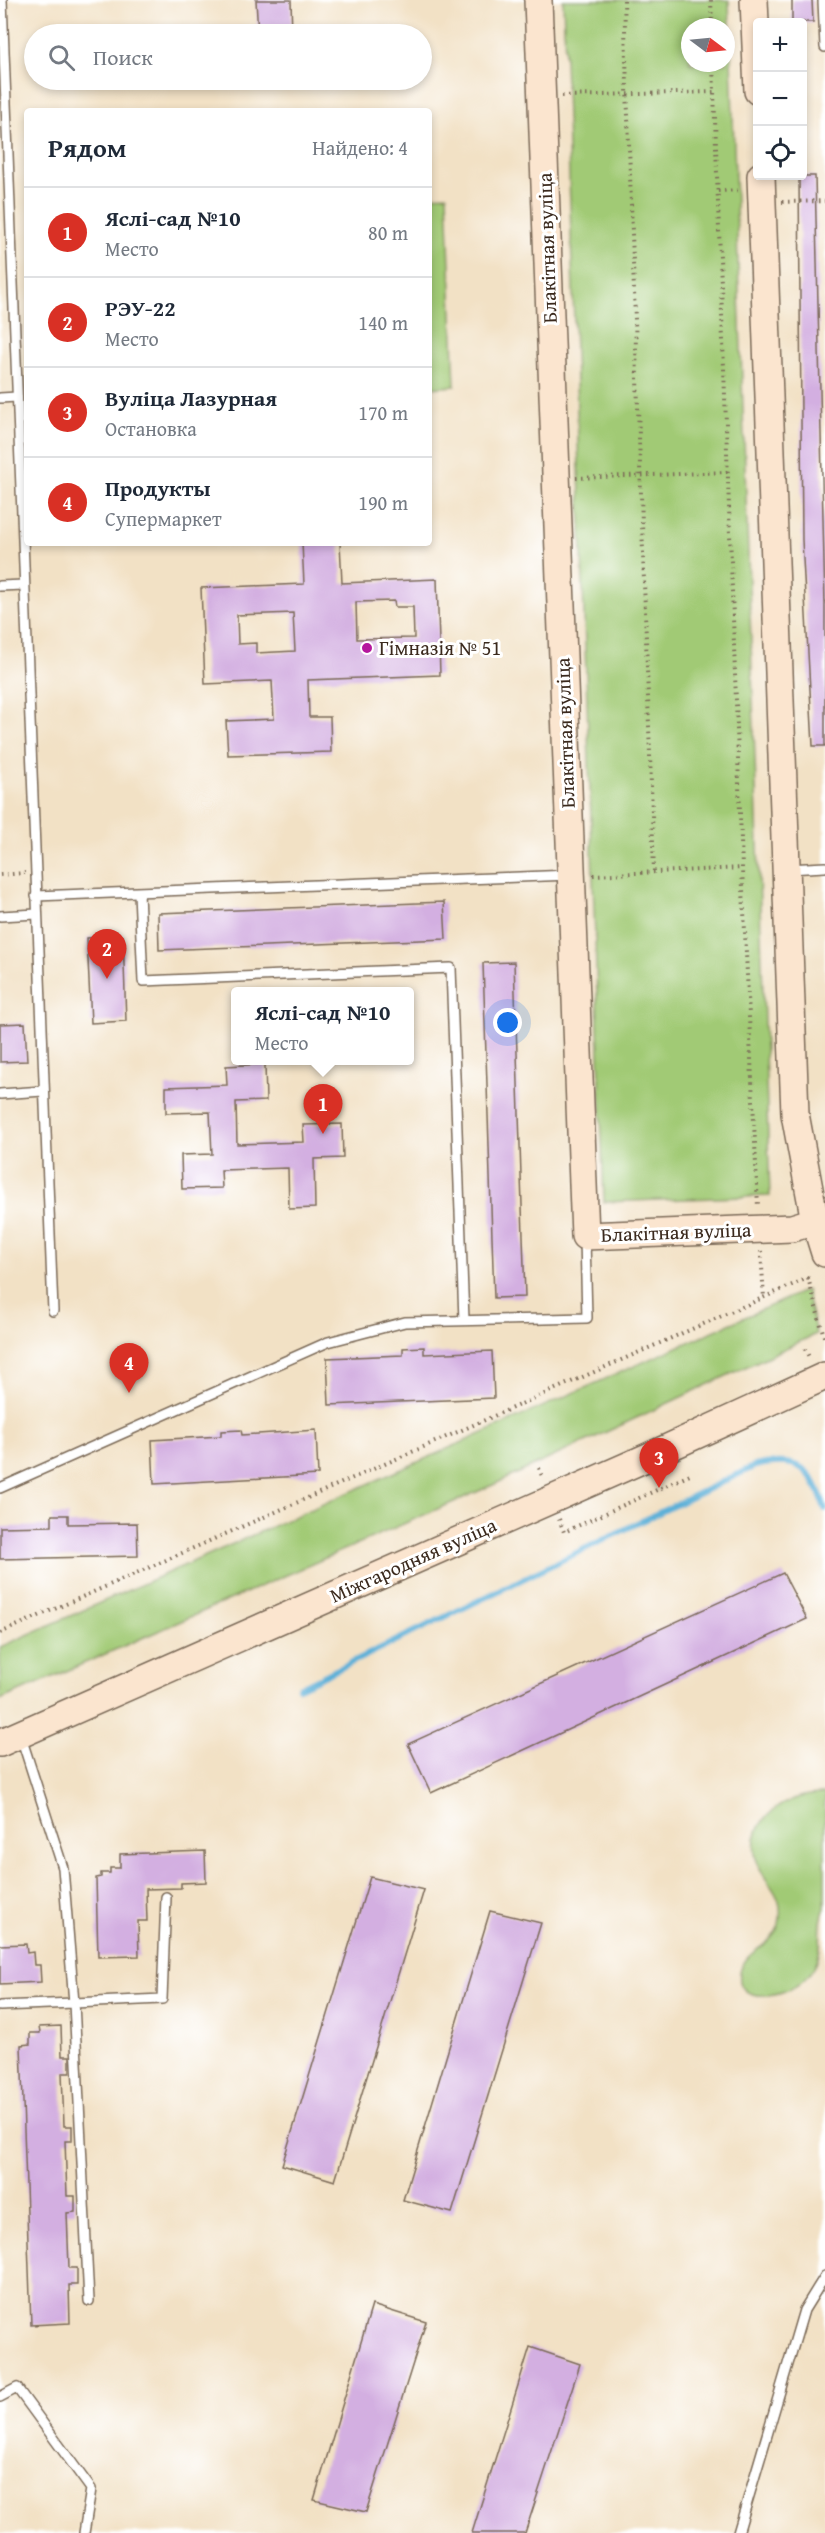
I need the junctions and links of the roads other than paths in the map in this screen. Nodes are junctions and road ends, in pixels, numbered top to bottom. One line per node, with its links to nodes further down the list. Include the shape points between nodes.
1 (2, 0): 6 (lane)
2 (538, 0): 15 (street, Блакітная вуліца)
3 (754, 0): 7 (street)
4 (823, 0): 5 (lane)
5 (825, 47)
6 (2, 58): 9 (lane)
7 (757, 72)
8 (753, 183): 14 (street)
9 (17, 397): 10 (lane); 11 (lane)
10 (0, 398)
11 (24, 585): 12 (lane); 17 (lane)
12 (0, 586)
13 (825, 867): 14 (lane)
14 (785, 869): 22 (street, via 795,1114)
15 (571, 875): 16 (lane); 23 (street, Блакітная вуліца)
16 (139, 893): 17 (lane); 26 (lane, via 143,981 452,968)
17 (36, 896): 18 (lane)
18 (37, 914): 19 (lane); 20 (lane)
19 (0, 916)
20 (43, 1092): 21 (lane); 25 (lane)
21 (0, 1094)
22 (820, 1220): 23 (street, Блакітная вуліца, via 792,1228); 24 (street)
23 (585, 1236): 26 (lane, via 587,1318)
24 (825, 1253)
25 (53, 1311)
26 (464, 1320): 28 (lane, via 405,1322 328,1342)
27 (818, 1368): 29 (street, Міжгародняя вуліца, via 648,1457)
28 (0, 1488)
29 (10, 1739): 31 (lane, via 63,1868)
30 (166, 1897): 31 (lane, via 162,2000)
31 (74, 2003): 32 (lane); 34 (lane)
32 (0, 2006)
33 (825, 2276): 37 (lane, via 804,2310)
34 (89, 2301)
35 (0, 2397): 36 (lane, via 17,2388 91,2489)
36 (84, 2533)
37 (738, 2533)

